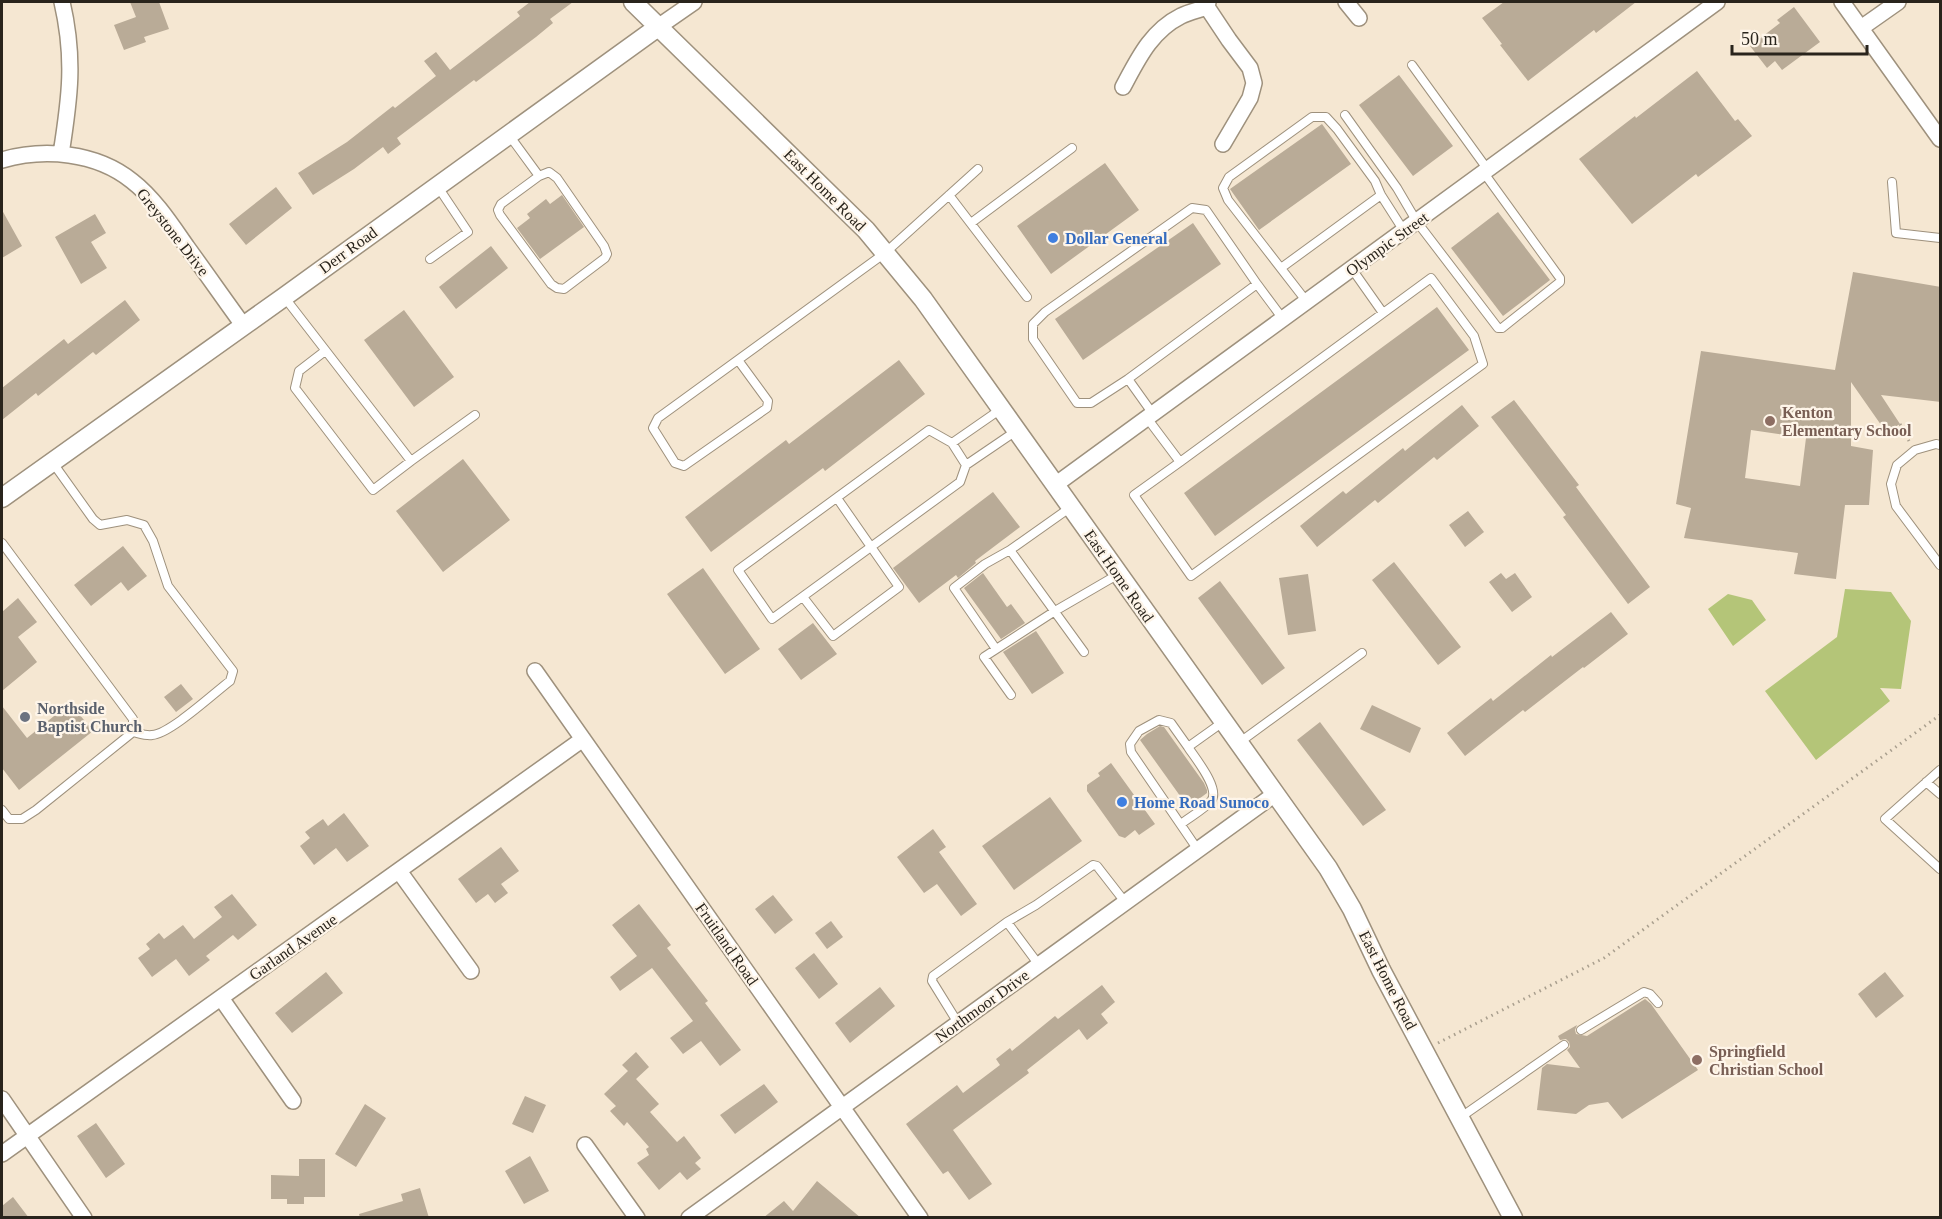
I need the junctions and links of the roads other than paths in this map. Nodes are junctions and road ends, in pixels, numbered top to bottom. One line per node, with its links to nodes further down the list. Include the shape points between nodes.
1 (62, 2): 19 (street, via 71,64)
2 (633, 2): 10 (street, East Home Road)
3 (694, 2): 10 (street, Derr Road)
4 (1346, 2): 9 (street)
5 (1718, 2): 22 (street, Olympic Street)
6 (1842, 2): 11 (street)
7 (1898, 2): 11 (street)
8 (1208, 4): 13 (street, via 1168,23 1146,45); 17 (street, via 1250,68 1254,83 1250,98)
9 (1359, 18)
10 (658, 27): 15 (street, Derr Road); 32 (street, East Home Road, via 828,191)
11 (1861, 28): 16 (street)
12 (1412, 65): 22 (lane)
13 (1123, 87)
14 (1345, 115): 28 (lane)
15 (508, 134): 23 (lane); 25 (street, Derr Road)
16 (1941, 139)
17 (1223, 144)
18 (1072, 148): 29 (lane)
19 (61, 154): 20 (street, Greystone Drive, via 36,153); 42 (street, Greystone Drive, via 109,166 139,187)
20 (2, 160)
21 (978, 170): 26 (lane)
22 (1486, 172): 28 (street, Olympic Street); 28 (lane, via 1560,278 1560,282 1502,328 1498,328)
23 (539, 176): 23 (lane, via 498,210 551,284 564,289 607,254 557,178 549,172)
24 (1892, 182): 31 (lane, via 1896,233)
25 (437, 186): 33 (lane, via 468,232); 37 (street, Derr Road)
26 (949, 195): 29 (lane); 32 (lane)
27 (1380, 195): 30 (lane); 34 (lane); 34 (lane, via 1375,181 1326,117 1312,117 1229,177 1223,188 1228,200)
28 (1417, 222): 30 (street, Olympic Street)
29 (971, 223): 38 (lane)
30 (1404, 231): 35 (street, Olympic Street)
31 (1941, 238)
32 (885, 253): 44 (lane); 46 (street, East Home Road, via 923,299)
33 (430, 259)
34 (1281, 268): 39 (lane)
35 (1352, 269): 39 (street, Olympic Street); 40 (lane)
36 (1257, 284): 41 (lane); 45 (lane); 45 (lane, via 1206,210 1192,208 1033,324 1032,339 1077,403 1091,403)
37 (284, 297): 42 (street, Derr Road); 43 (lane)
38 (1027, 297)
39 (1307, 302): 41 (street, Olympic Street)
40 (1383, 314): 54 (lane); 54 (lane, via 1431,278 1474,336 1483,364 1191,576 1134,495)
41 (1283, 319): 48 (street, Olympic Street)
42 (243, 325): 53 (street, Derr Road)
43 (325, 351): 52 (lane); 52 (lane, via 299,371 295,388 366,480 374,490)
44 (738, 360): 44 (lane, via 658,418 653,428 675,463 684,466 767,408 768,400)
45 (1128, 379): 48 (lane)
46 (1001, 409): 49 (street, East Home Road); 50 (lane)
47 (475, 415): 52 (lane)
48 (1150, 416): 54 (lane); 56 (street, Olympic Street)
49 (1016, 430): 55 (lane); 56 (street, East Home Road)
50 (952, 443): 55 (lane); 58 (lane, via 929,430)
51 (1941, 445): 63 (lane, via 1915,450 1897,465 1891,484 1896,506)
52 (411, 461)
53 (52, 462): 57 (street, Derr Road); 73 (lane, via 100,525 127,520 144,525 168,586 232,671 230,681 162,732)
54 (1180, 462)
55 (966, 465): 61 (lane, via 960,482)
56 (1055, 485): 59 (street, East Home Road)
57 (2, 498)
58 (837, 498): 61 (lane); 65 (lane, via 738,570 772,619)
59 (1071, 507): 62 (lane); 64 (street, East Home Road)
60 (2, 543): 73 (lane, via 133,719)
61 (872, 546): 65 (lane); 65 (lane, via 899,587 833,636)
62 (1010, 550): 66 (lane); 67 (lane, via 954,588)
63 (1941, 565)
64 (1117, 574): 66 (lane); 72 (street, East Home Road)
65 (803, 597)
66 (1055, 611): 67 (lane); 68 (lane)
67 (996, 650): 71 (lane, via 984,657)
68 (1084, 652)
69 (1362, 653): 75 (lane)
70 (535, 671): 74 (street, Fruitland Road)
71 (1011, 695)
72 (1223, 722): 75 (street, East Home Road); 76 (lane)
73 (133, 732): 81 (lane, via 22,819 9,819)
74 (583, 739): 85 (street, Garland Avenue); 97 (street, Fruitland Road)
75 (1239, 743): 79 (street, East Home Road)
76 (1188, 747): 82 (lane, via 1215,793 1213,800); 82 (lane, via 1171,723 1160,720 1139,731 1130,744 1131,752)
77 (1941, 770): 78 (lane)
78 (1926, 783): 80 (lane); 84 (lane, via 1885,819)
79 (1275, 794): 83 (street, Northmoor Drive); 98 (street, East Home Road, via 1352,909)
80 (1941, 794)
81 (2, 810)
82 (1180, 824): 83 (lane)
83 (1198, 849): 86 (street, Northmoor Drive)
84 (1941, 869)
85 (399, 871): 89 (street); 90 (street, Garland Avenue)
86 (1125, 902): 87 (lane, via 1093,864); 88 (street, Northmoor Drive)
87 (1007, 922): 88 (lane); 92 (lane, via 933,976 932,981)
88 (1039, 964): 92 (street, Northmoor Drive)
89 (471, 971)
90 (221, 998): 96 (street); 99 (street, Garland Avenue)
91 (1658, 1004): 93 (lane, via 1644,992)
92 (958, 1023): 97 (street, Northmoor Drive)
93 (1581, 1030)
94 (1564, 1045): 98 (lane)
95 (2, 1099): 99 (street)
96 (293, 1101)
97 (842, 1107): 104 (street, Northmoor Drive); 105 (street, Fruitland Road)
98 (1460, 1118): 106 (street, East Home Road)
99 (27, 1135): 101 (street, Garland Avenue); 102 (street)
100 (585, 1145): 103 (street)
101 (2, 1154)
102 (84, 1218)
103 (637, 1218)
104 (689, 1218)
105 (920, 1218)
106 (1513, 1218)

